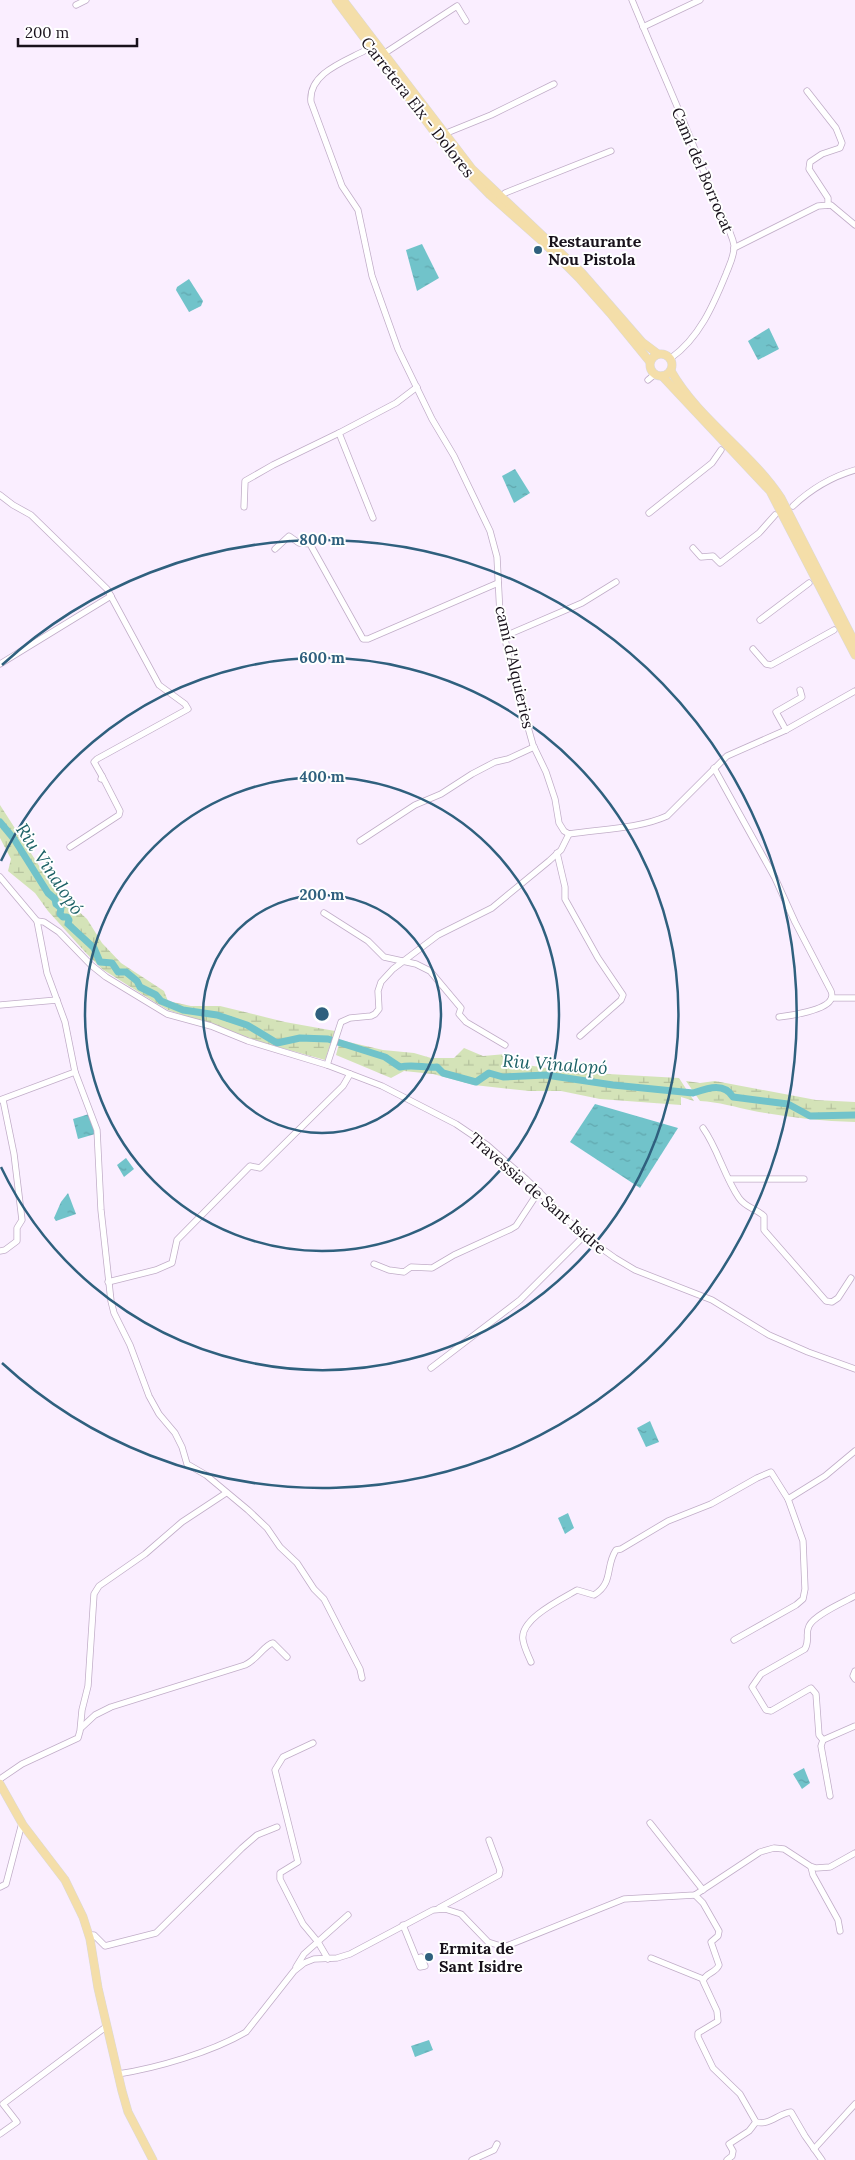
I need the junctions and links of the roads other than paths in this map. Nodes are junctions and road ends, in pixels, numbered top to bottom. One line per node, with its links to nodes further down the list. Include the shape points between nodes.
1 (86, 0): 6 (street)
2 (336, 0): 21 (main road, Carretera Elx - Dolores, via 453,157 490,196 579,278)
3 (343, 0): 19 (main road, Carretera Elx - Dolores, via 472,169 582,273 642,342)
4 (632, 0): 8 (street, Camí del Borrocat)
5 (700, 0): 8 (street)
6 (76, 6)
7 (466, 20): 10 (street, via 457,6)
8 (643, 27): 18 (street, Camí del Borrocat, via 690,134)
9 (364, 51): 25 (street, camí d'Alquieries, via 319,78 311,88 311,102 339,179 358,210 382,308)
10 (388, 51)
11 (554, 84): 13 (street)
12 (808, 91): 16 (street, via 836,128 842,143 840,148 810,162 809,169 828,198)
13 (449, 132)
14 (610, 151): 15 (street)
15 (506, 193)
16 (828, 205): 17 (street); 18 (street, via 818,206)
17 (855, 225)
18 (734, 248): 20 (street, Camí del Borrocat, via 709,314 685,348)
19 (658, 354): 20 (main road); 21 (main road)
20 (671, 358): 22 (main road)
21 (650, 362): 23 (main road, via 651,370)
22 (671, 371): 23 (main road); 44 (main road, via 693,402 766,477 781,498)
23 (658, 375): 24 (street); 46 (main road, via 770,490)
24 (648, 380)
25 (417, 387): 26 (street, via 403,399); 38 (street, camí d'Alquieries, via 490,531 497,557)
26 (339, 433): 31 (street, via 245,481); 34 (street)
27 (721, 450): 32 (street, via 712,463)
28 (855, 470): 30 (street, via 834,476 806,493)
29 (0, 495): 40 (street, via 31,515)
30 (793, 506)
31 (244, 507)
32 (649, 513)
33 (775, 515): 35 (street, via 759,533 720,563 713,556 701,557)
34 (373, 518)
35 (693, 548)
36 (275, 549): 38 (street, via 289,536 298,543 310,544 363,639)
37 (616, 582): 43 (street, via 582,603)
38 (498, 583): 43 (street, camí d'Alquieries)
39 (810, 583): 41 (street)
40 (111, 596): 47 (street); 55 (street, via 159,685 188,709 94,762 120,811 119,815)
41 (760, 620)
42 (834, 630): 45 (street, via 771,665 766,664)
43 (505, 636): 51 (street, camí d'Alquieries)
44 (855, 643)
45 (753, 649)
46 (855, 655)
47 (0, 664)
48 (800, 690): 50 (street, via 802,697 776,712)
49 (855, 691): 50 (street)
50 (786, 730): 52 (street, via 727,756)
51 (534, 747): 53 (street, camí d'Alquieries, via 556,799 559,823); 54 (street, via 472,774 441,794 415,805)
52 (714, 768): 53 (street, via 667,816); 61 (street, via 775,879)
53 (569, 834): 56 (street)
54 (360, 841)
55 (70, 848)
56 (557, 854): 60 (street, via 487,912 438,935); 66 (street, via 565,899 623,995)
57 (0, 877): 59 (street, Travessia de Sant Isidre)
58 (324, 913): 60 (street, via 368,941 384,957)
59 (37, 921): 63 (street, via 47,973); 68 (street, Travessia de Sant Isidre, via 60,932 106,977 168,1014)
60 (403, 962): 67 (street, via 430,971 461,1008 459,1014 466,1022); 68 (street, via 381,982 376,1014 341,1022)
61 (832, 998): 62 (street); 65 (street, via 828,1003 801,1014)
62 (855, 998)
63 (57, 1000): 64 (street); 69 (street)
64 (0, 1005)
65 (779, 1017)
66 (580, 1036)
67 (505, 1045)
68 (327, 1065): 70 (street, Travessia de Sant Isidre)
69 (75, 1072): 71 (street); 80 (street, via 97,1130)
70 (350, 1074): 75 (street, Travessia de Sant Isidre, via 382,1086 456,1124 487,1145); 80 (street, via 343,1086 260,1168 250,1166 203,1212 177,1240 172,1263)
71 (2, 1100): 77 (street, via 14,1154 22,1220 17,1228 17,1241)
72 (703, 1128): 73 (street)
73 (729, 1179): 74 (street); 79 (street, via 748,1208 764,1216 764,1230 826,1301 838,1298)
74 (804, 1179)
75 (539, 1191): 76 (street, Travessia de Sant Isidre); 78 (street, via 516,1226 454,1254 432,1268 411,1266 404,1272)
76 (584, 1236): 81 (street, via 520,1300); 82 (street, Travessia de Sant Isidre, via 635,1270 712,1300 769,1335)
77 (0, 1251)
78 (374, 1264)
79 (851, 1278)
80 (108, 1282): 84 (street, via 114,1313 125,1332 153,1405 175,1433 187,1464 206,1475)
81 (431, 1368)
82 (855, 1369)
83 (855, 1451): 85 (street, via 825,1476)
84 (226, 1493): 91 (street, via 261,1521 303,1570 324,1599); 94 (street, via 182,1522 94,1594 88,1686)
85 (788, 1499): 87 (street, via 803,1541 803,1598); 89 (street, via 770,1472 616,1550 606,1584 600,1592 594,1595 577,1590 528,1622 522,1639)
86 (855, 1596): 95 (street, via 809,1624 805,1648 761,1674 752,1687 766,1710 771,1712 814,1689)
87 (734, 1640)
88 (286, 1657): 94 (street, via 273,1643 268,1644 260,1656 245,1665 111,1707 95,1715)
89 (530, 1662)
90 (855, 1671): 92 (street)
91 (362, 1678)
92 (855, 1679)
93 (855, 1726): 95 (street)
94 (81, 1728): 97 (street, via 73,1742 22,1764)
95 (823, 1740): 99 (street, via 820,1746)
96 (314, 1743): 116 (street, via 283,1757 275,1770 298,1862 280,1873 280,1879 303,1924)
97 (0, 1778)
98 (0, 1784): 100 (main road)
99 (830, 1796)
100 (22, 1823): 108 (street, via 6,1884); 115 (main road, via 65,1880)
101 (650, 1823): 109 (street)
102 (277, 1827): 115 (street, via 257,1835 242,1848 156,1933 105,1946 94,1935)
103 (490, 1840): 111 (street, via 499,1875)
104 (855, 1853): 106 (street, via 830,1867)
105 (811, 1867): 106 (street); 107 (street); 109 (street, via 784,1849 774,1848 760,1852)
106 (821, 1868): 107 (street)
107 (813, 1874): 114 (street, via 838,1920)
108 (0, 1887)
109 (703, 1890): 110 (street)
110 (696, 1895): 111 (street, via 624,1899 504,1947 488,1942 461,1914); 121 (street, via 719,1931 710,1946 719,1965)
111 (437, 1909): 113 (street)
112 (348, 1915): 116 (street)
113 (403, 1926): 118 (street, via 350,1954); 119 (street)
114 (840, 1931)
115 (89, 1935): 122 (main road)
116 (318, 1942): 118 (street); 120 (street, via 304,1954)
117 (650, 1958): 121 (street)
118 (328, 1959): 120 (street, via 314,1959)
119 (417, 1959)
120 (294, 1971): 123 (street, via 246,2032 236,2038 140,2071)
121 (703, 1979): 125 (street, via 719,2017 718,2021 702,2029 698,2037 713,2068 740,2094)
122 (107, 2026): 123 (main road); 126 (street, via 3,2104 17,2122)
123 (118, 2074): 129 (main road, via 128,2112)
124 (855, 2104): 128 (street)
125 (756, 2122): 128 (street, via 765,2123 791,2112); 131 (street, via 749,2131 729,2144 733,2151)
126 (0, 2134)
127 (497, 2144): 130 (street, via 494,2150)
128 (814, 2149): 132 (street)
129 (154, 2160)
130 (472, 2160)
131 (727, 2160)
132 (822, 2160)

